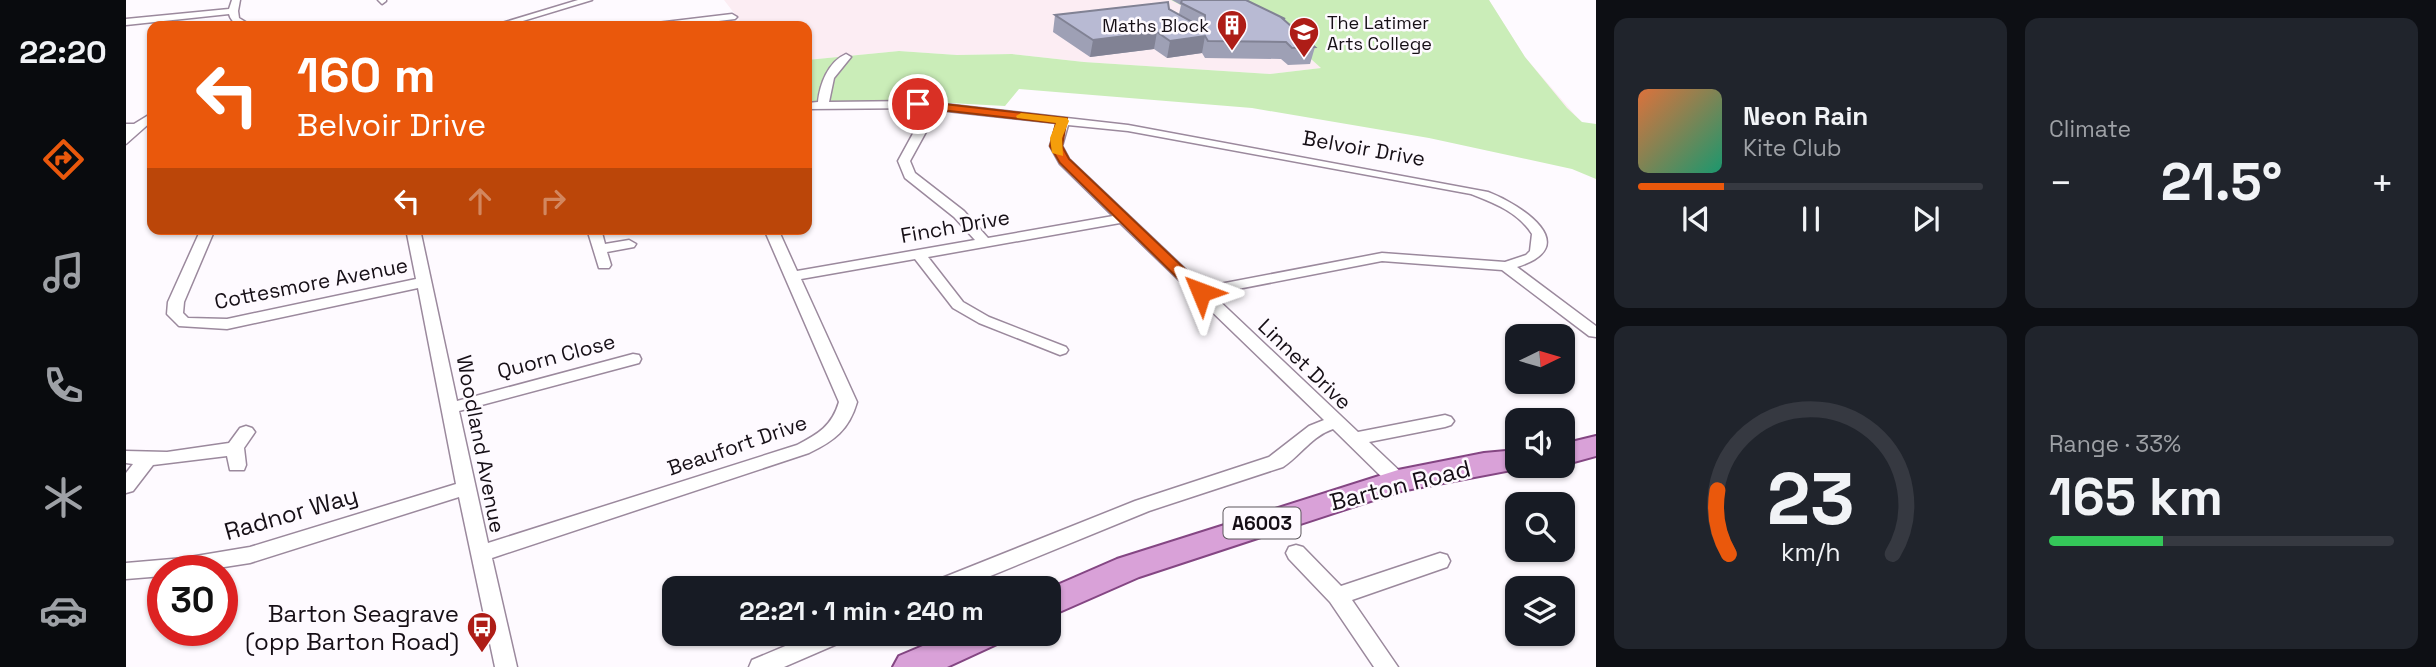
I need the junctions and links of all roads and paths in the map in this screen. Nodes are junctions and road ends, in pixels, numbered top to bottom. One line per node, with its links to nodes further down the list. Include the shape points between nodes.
1 (236, 0): 3 (street)
2 (588, 0): 6 (street)
3 (233, 11): 5 (street); 8 (street)
4 (732, 17): 7 (street)
5 (238, 21)
6 (514, 21)
7 (720, 21)
8 (127, 23)
9 (846, 57): 10 (street, via 835,65 823,91)
10 (823, 105): 11 (street, Belvoir Drive); 12 (street, Belvoir Drive)
11 (812, 106)
12 (934, 106): 13 (street, Belvoir Drive); 21 (street, via 904,161 909,176 959,214)
13 (1063, 121): 16 (street, Linnet Drive, via 1056,138 1058,153); 26 (street, Belvoir Drive, via 1176,135 1474,191 1524,216 1539,234 1537,252 1531,258)
14 (132, 127): 15 (street)
15 (126, 140)
16 (1124, 218): 21 (street, Finch Drive); 29 (street, Linnet Drive)
17 (205, 235): 28 (street, Cottesmore Avenue, via 176,302 175,314 184,323 227,324)
18 (414, 235): 28 (street, Woodland Avenue)
19 (596, 235): 23 (street)
20 (774, 235): 27 (street, Beaufort Drive)
21 (985, 243): 24 (street, Finch Drive)
22 (629, 244): 23 (street)
23 (600, 249): 25 (street)
24 (919, 254): 27 (street, Finch Drive); 31 (street, via 958,305)
25 (604, 265)
26 (1506, 266): 29 (street, Belvoir Drive, via 1382,257); 30 (street)
27 (793, 276): 49 (street, Beaufort Drive, via 848,402 843,422 828,436 803,449)
28 (425, 282): 33 (street, Woodland Avenue)
29 (1201, 292): 35 (street, Linnet Drive)
30 (1595, 333)
31 (1060, 350)
32 (632, 359): 33 (street, Quorn Close)
33 (450, 408): 47 (street, Woodland Avenue)
34 (1445, 421): 37 (street)
35 (1335, 423): 37 (street, Linnet Drive); 54 (street, via 1314,428 1291,454 1276,461 1142,506)
36 (246, 432): 43 (street, via 236,456)
37 (1353, 439): 45 (street, Linnet Drive)
38 (1596, 446): 39 (main road)
39 (1575, 449)
40 (1575, 456): 42 (main road)
41 (126, 457): 43 (street)
42 (1596, 458)
43 (147, 460): 46 (street)
44 (1505, 461): 45 (main road, Barton Road / A6003)
45 (1398, 481): 56 (main road, Barton Road / A6003, via 1128,568)
46 (126, 486)
47 (466, 488): 49 (street, Woodland Avenue); 50 (street, Radnor Way)
48 (1296, 553): 55 (street)
49 (480, 554): 59 (street, Woodland Avenue)
50 (238, 557)
51 (1440, 561): 55 (street)
52 (147, 570): 53 (street, Radnor Way)
53 (126, 571)
54 (967, 576)
55 (1336, 596): 62 (street)
56 (1061, 598)
57 (808, 646): 60 (street)
58 (958, 646): 61 (main road)
59 (506, 667)
60 (760, 667)
61 (911, 667)
62 (1387, 667)

